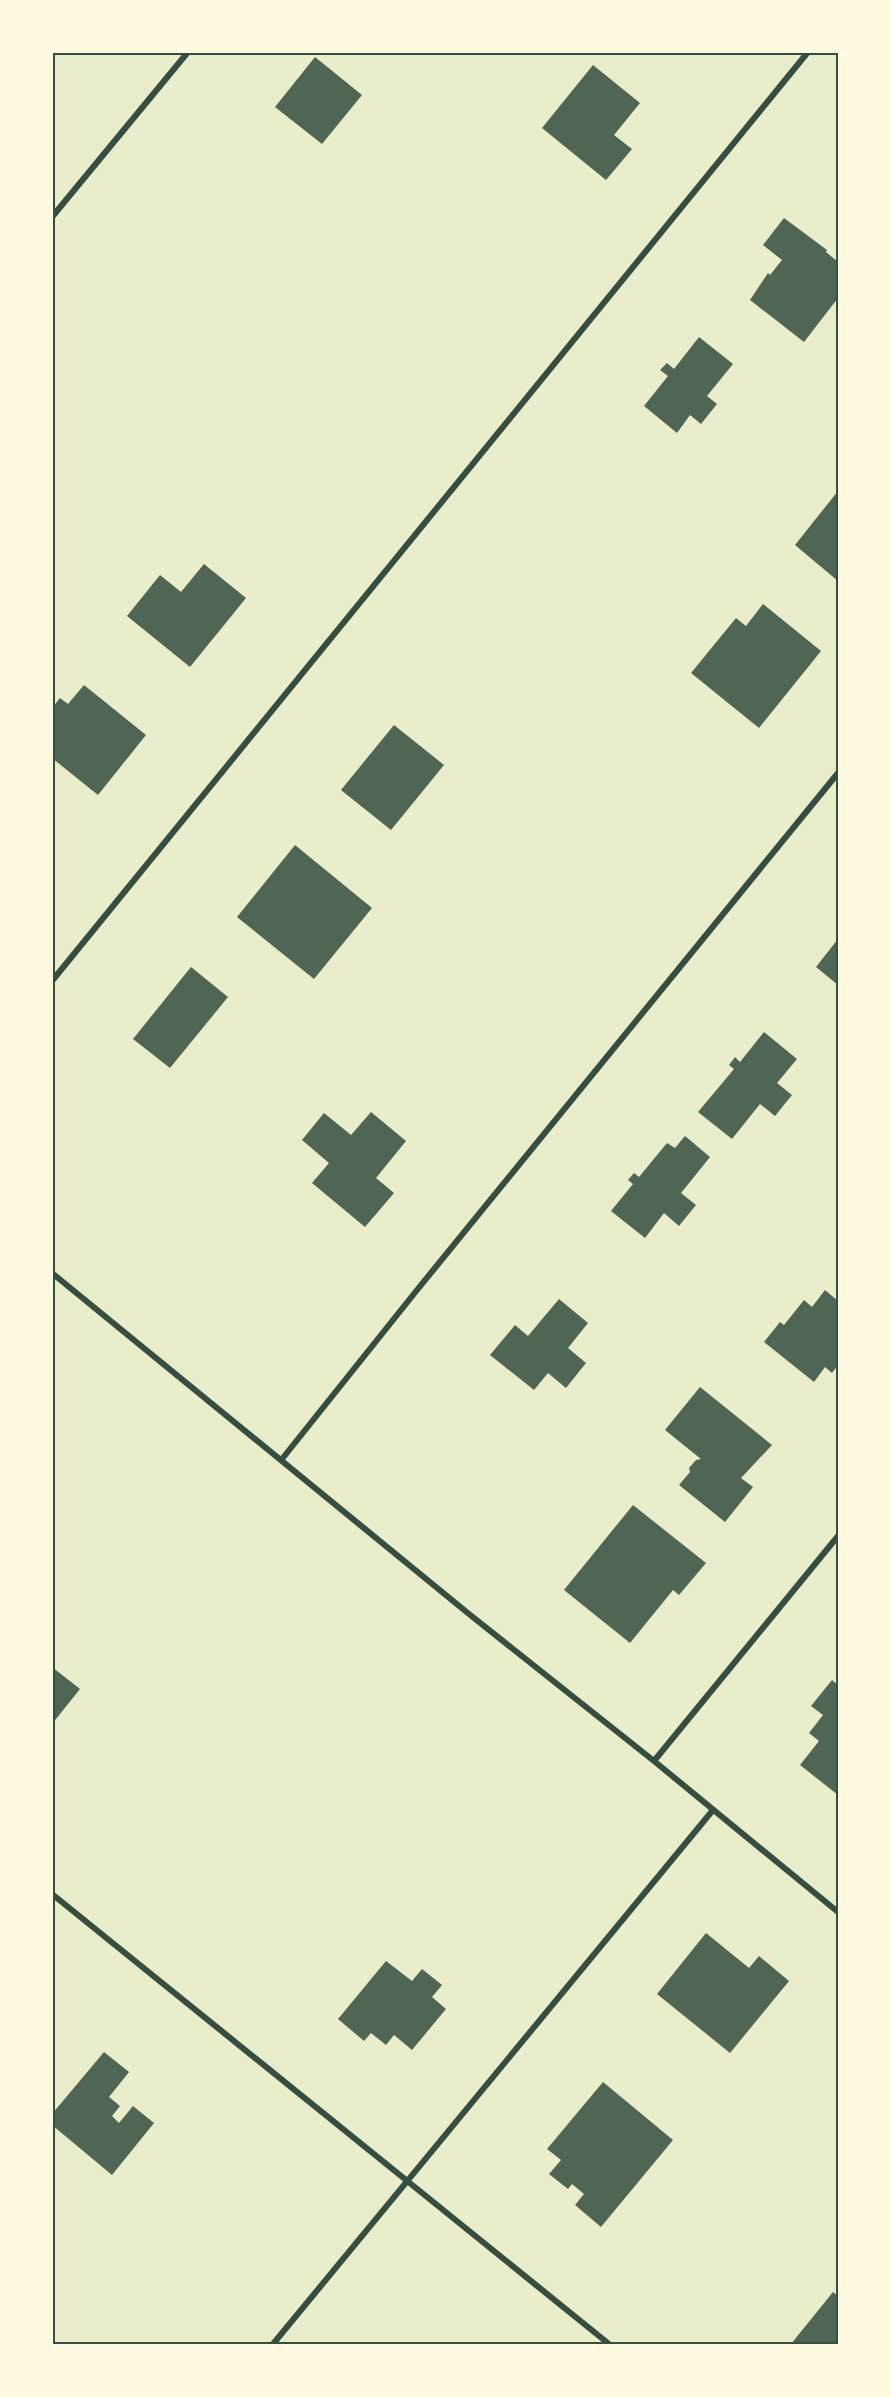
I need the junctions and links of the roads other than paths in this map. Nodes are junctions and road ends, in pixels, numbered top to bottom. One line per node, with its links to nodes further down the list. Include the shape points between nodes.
1 (188, 52): 3 (street)
2 (808, 52): 5 (street)
3 (52, 218)
4 (838, 773): 7 (street)
5 (52, 981)
6 (52, 1273): 7 (street)
7 (282, 1459): 9 (street)
8 (838, 1536): 9 (street)
9 (654, 1761): 10 (street)
10 (712, 1810): 12 (street); 13 (street)
11 (52, 1894): 13 (street)
12 (838, 1912)
13 (407, 2180): 14 (street); 15 (street)
14 (273, 2344)
15 (609, 2344)

